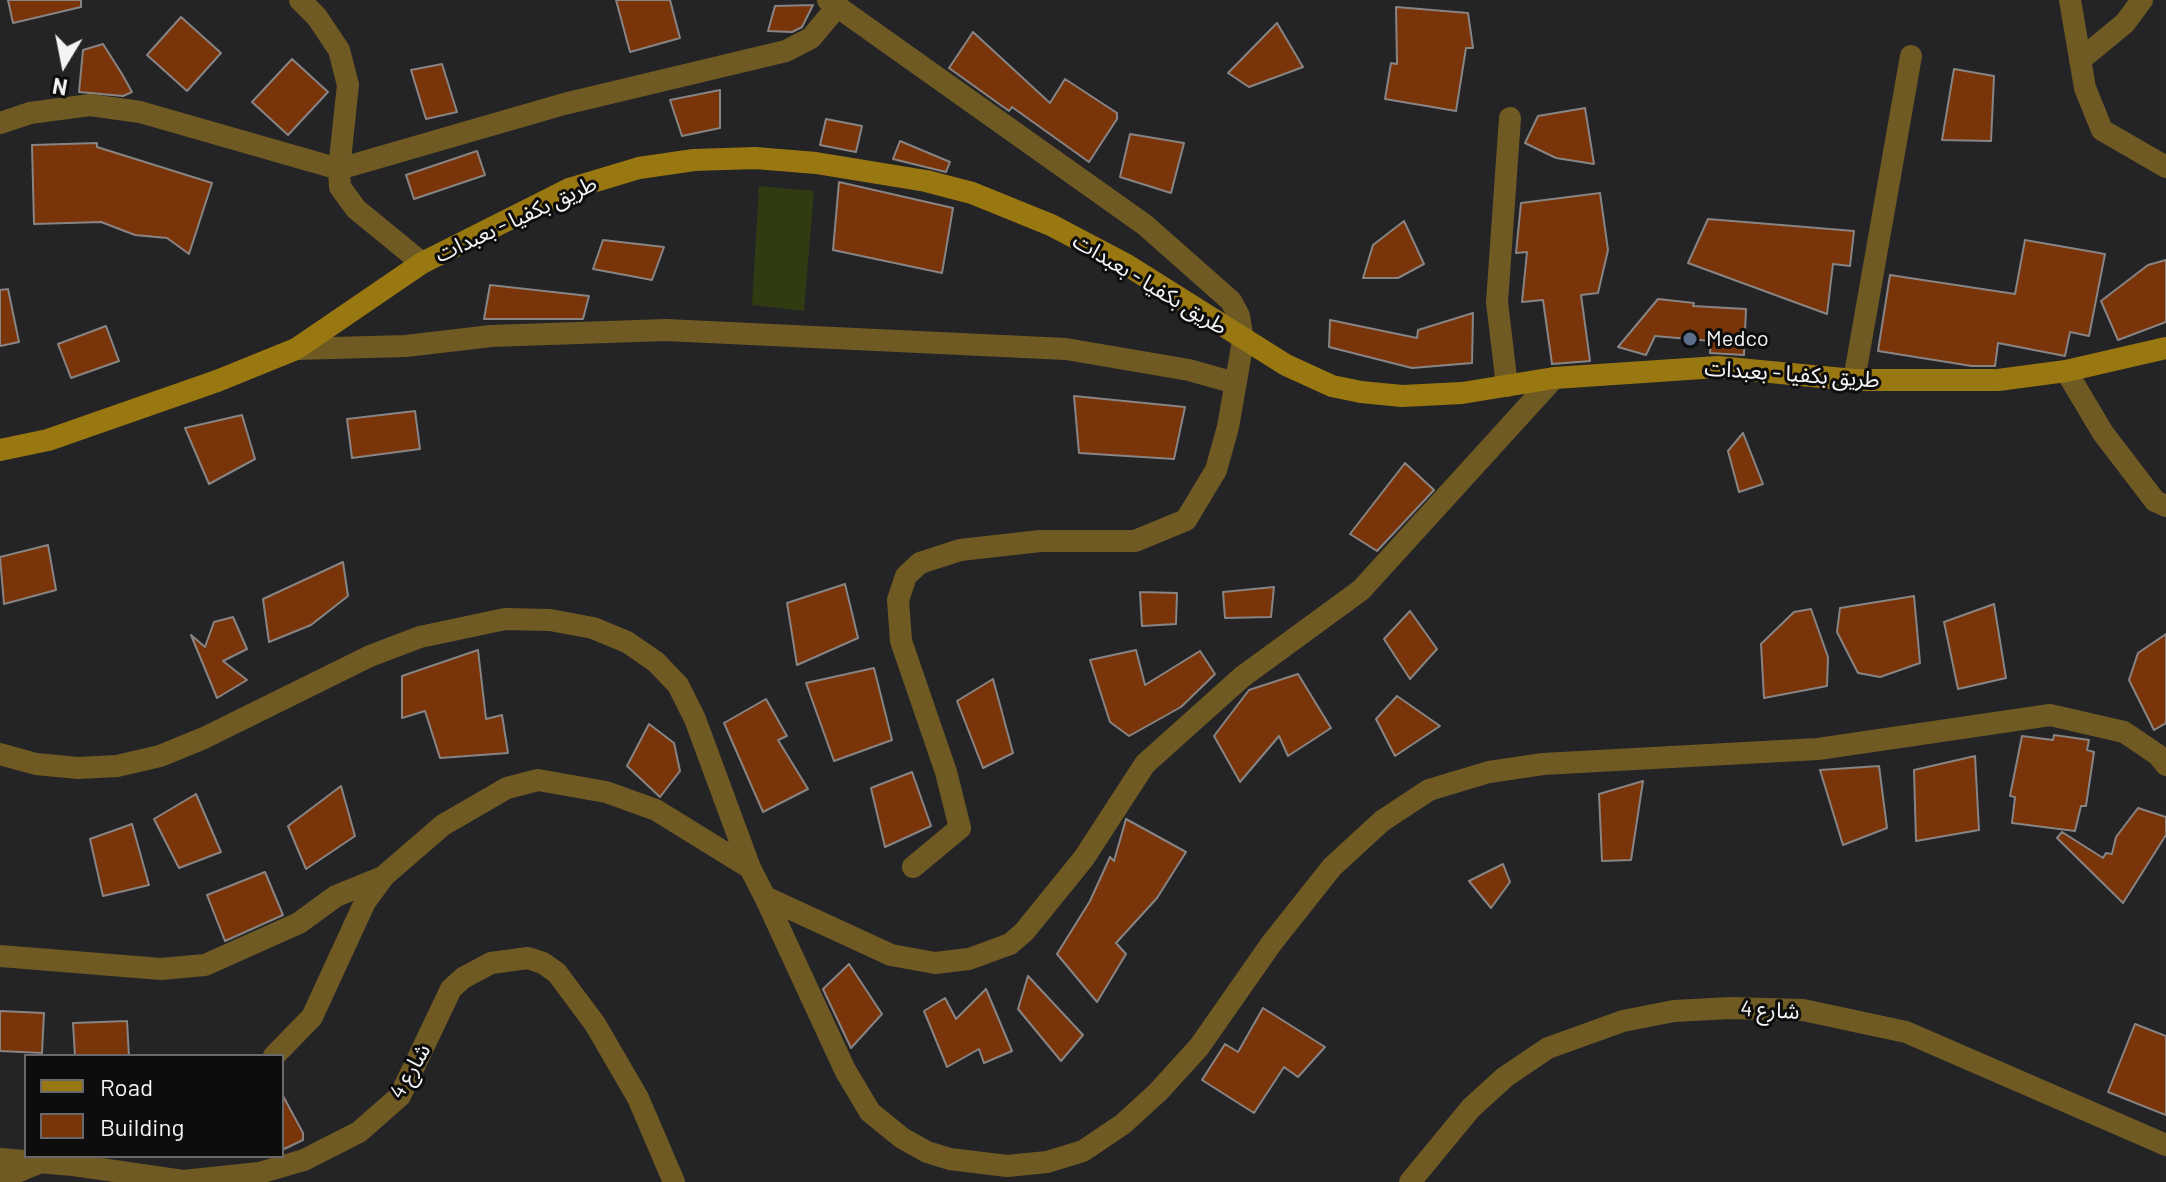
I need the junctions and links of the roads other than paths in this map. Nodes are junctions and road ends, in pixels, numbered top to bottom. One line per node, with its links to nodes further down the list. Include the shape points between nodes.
1 (300, 0): 10 (street, via 339,50 348,85)
2 (2070, 0): 6 (street)
3 (2142, 0): 6 (street, via 2125,23)
4 (833, 4): 10 (street, via 811,38 786,51 564,104); 12 (street, via 1145,225 1231,301)
5 (1911, 56): 17 (street)
6 (2080, 60): 9 (street, via 2102,130)
7 (1510, 118): 19 (street, via 1497,302)
8 (0, 123): 10 (street, via 90,105 140,112)
9 (2166, 167)
10 (339, 169): 11 (street, via 340,187 356,209)
11 (422, 263): 12 (main road, طريق بكفيا - بعبدات, via 569,189 639,168 709,159 816,163 926,181 1014,209 1127,265); 14 (main road, طريق بكفيا - بعبدات)
12 (1243, 341): 18 (street); 19 (main road, طريق بكفيا - بعبدات, via 1332,386 1361,392 1402,396)
13 (2166, 348): 15 (main road, طريق بكفيا - بعبدات)
14 (296, 349): 18 (street, via 666,330 1066,349); 20 (main road, طريق بكفيا - بعبدات, via 75,430)
15 (2066, 371): 17 (main road, طريق بكفيا - بعبدات, via 1984,381); 21 (street, via 2103,433 2155,501)
16 (1554, 378): 17 (main road, طريق بكفيا - بعبدات, via 1718,367); 19 (main road, طريق بكفيا - بعبدات); 27 (street, via 1361,590 1242,677 1145,764 1084,858 1010,944 969,959 911,959 862,943)
17 (1854, 380)
18 (1235, 383): 24 (street, via 1216,470 1186,520 1135,541 1040,541 960,550 920,563 906,576 898,600 901,641 960,828)
19 (1507, 386)
20 (0, 450)
21 (2166, 506)
22 (0, 754): 25 (street, via 78,768 160,756 420,637 505,619 550,620 593,628 627,642 678,685)
23 (2166, 765): 27 (street, via 2124,732 2050,715 1818,749 1543,764 1489,772 1429,790 1382,821 1332,867 1199,1047 1158,1092 1083,1151 1047,1162 978,1164 927,1152 870,1112 845,1070)
24 (913, 867)
25 (750, 868): 26 (street, via 656,810 606,792 538,780 507,788 470,807); 27 (street)
26 (384, 876): 28 (street, via 336,896 299,923 205,965 161,969); 29 (street, via 365,902 312,1017)
27 (765, 897)
28 (0, 956)
29 (276, 1054)
30 (2166, 1145): 37 (street, شارع 4, via 1906,1032 1803,1010 1730,1008 1623,1021 1548,1048 1471,1108)
31 (129, 1158): 34 (street)
32 (0, 1159): 33 (street, شارع 4)
33 (37, 1164): 34 (street, شارع 4); 35 (street)
34 (114, 1170): 36 (street, شارع 4, via 183,1181 224,1179 333,1147 400,1096 451,989 491,963 528,958 557,973 595,1024 638,1098)
35 (0, 1179)
36 (674, 1182)
37 (1410, 1182)

